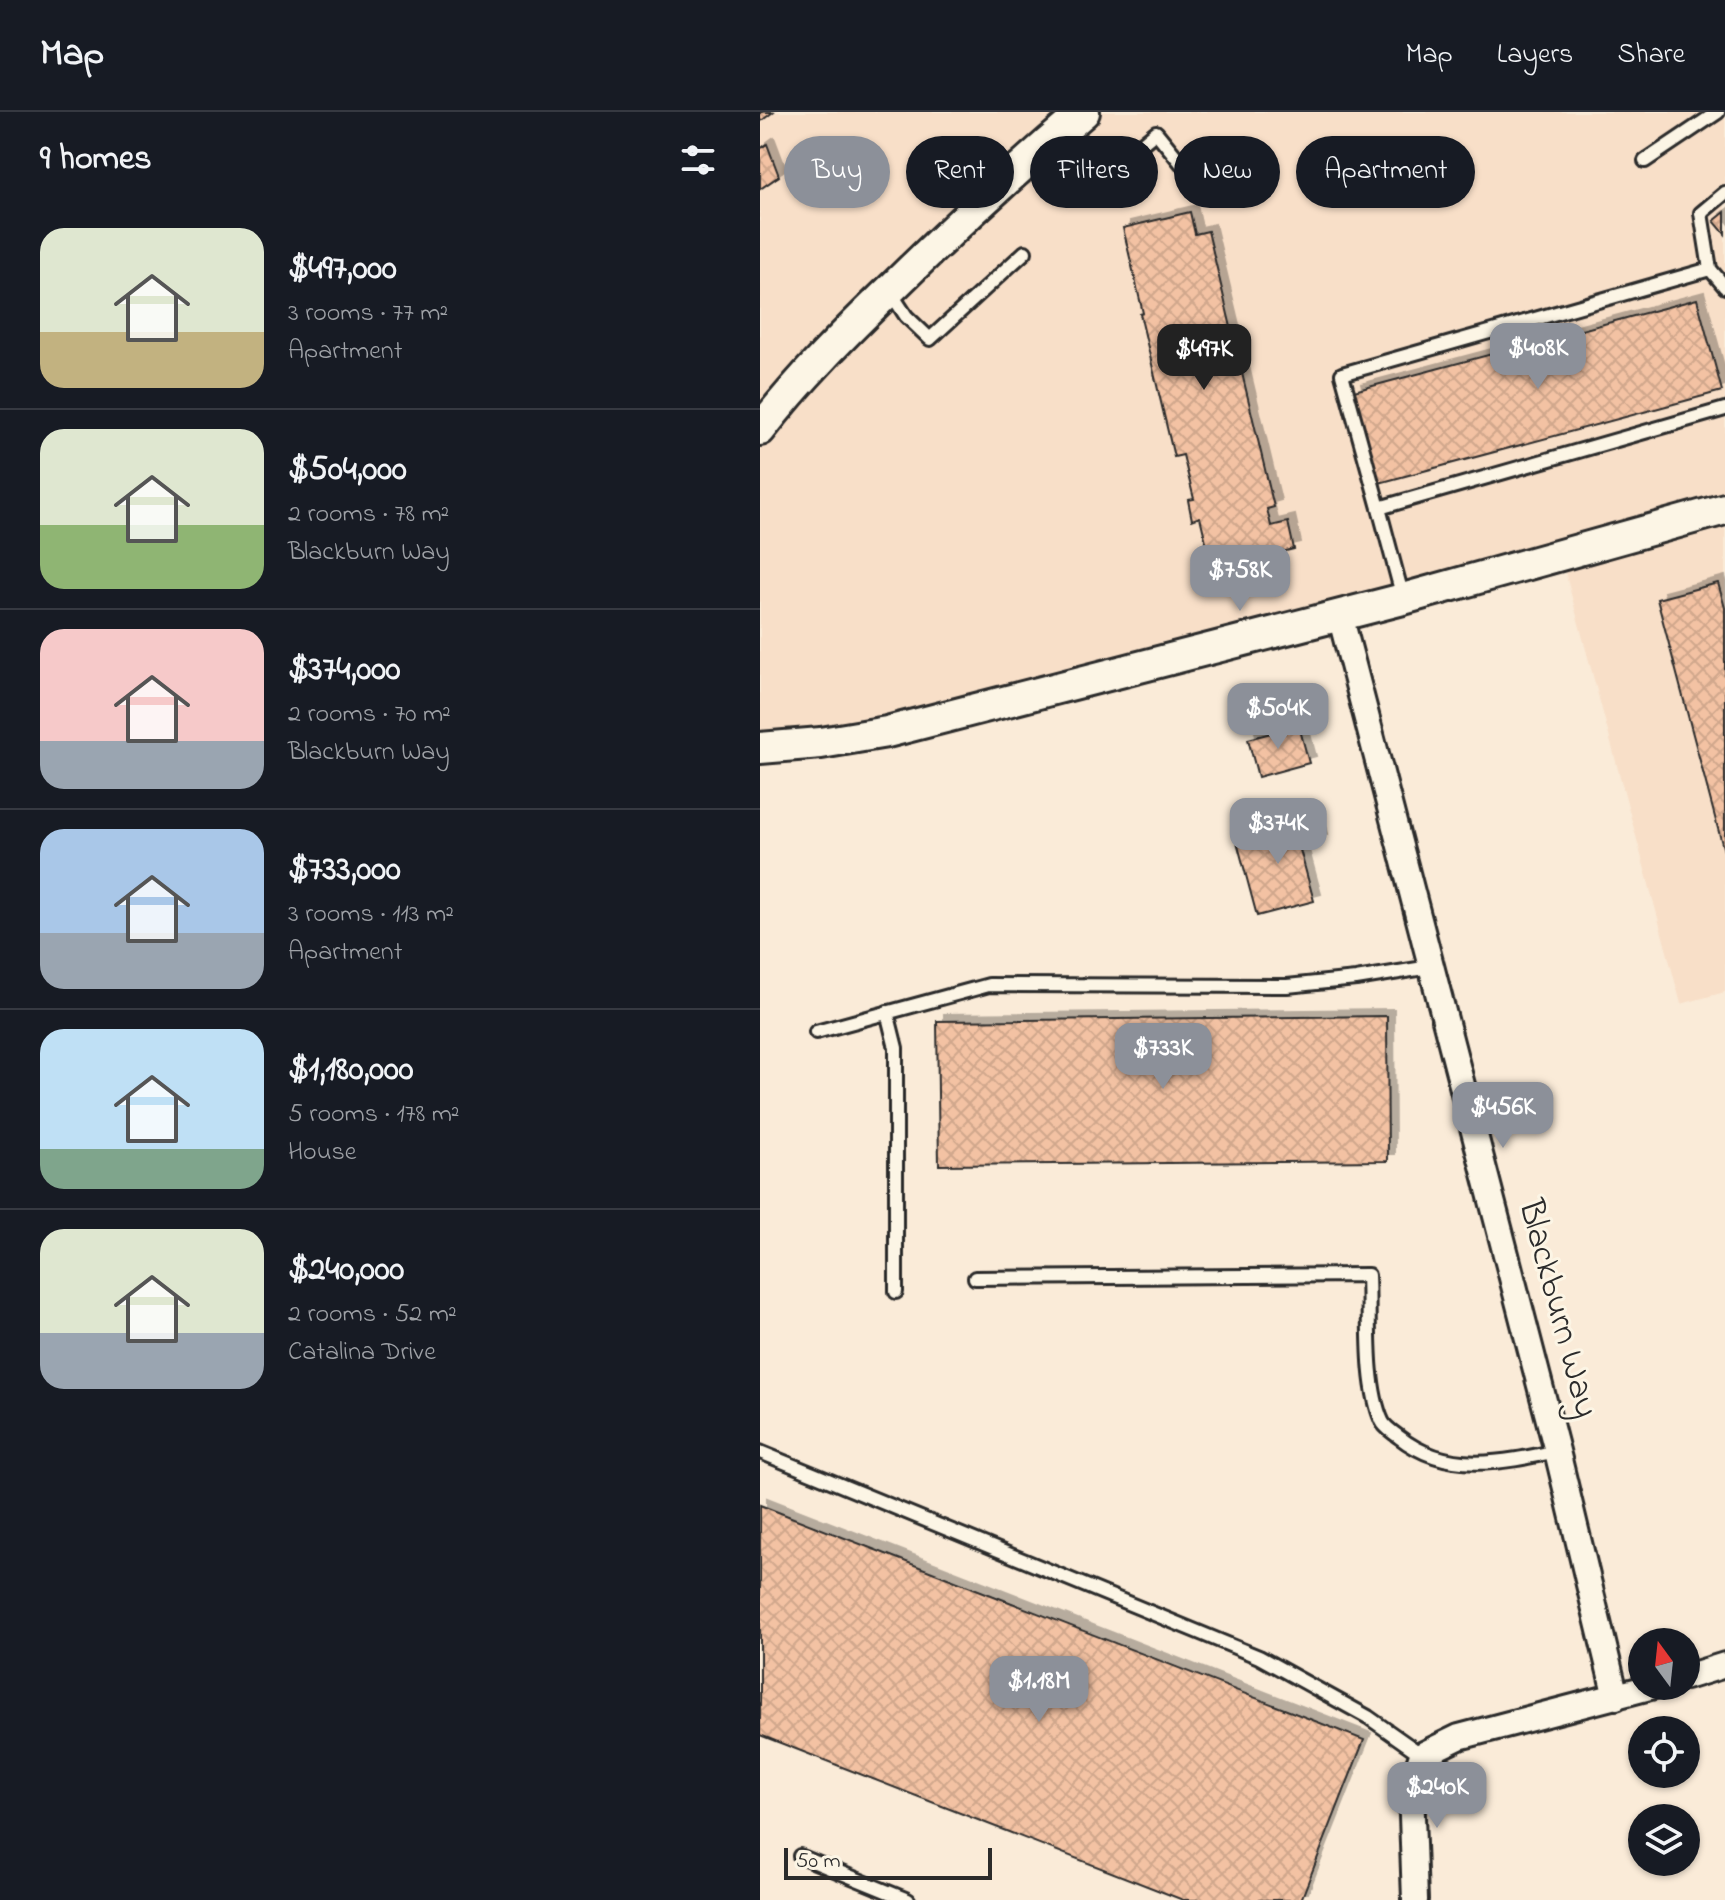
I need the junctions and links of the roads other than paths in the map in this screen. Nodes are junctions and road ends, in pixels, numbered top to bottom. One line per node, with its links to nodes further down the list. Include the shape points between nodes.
1 (1084, 112): 10 (street, via 981,200)
2 (1718, 112): 5 (lane)
3 (1151, 136): 4 (lane, via 1156,132)
4 (1174, 154)
5 (1645, 161)
6 (1725, 193): 8 (lane, via 1701,213)
7 (1025, 252): 10 (lane, via 930,339)
8 (1710, 269): 9 (lane); 13 (lane, via 1342,374)
9 (1725, 287)
10 (889, 290): 12 (street)
11 (1725, 409): 13 (lane)
12 (761, 427)
13 (1379, 508): 15 (lane)
14 (1725, 509): 15 (street)
15 (1403, 599): 16 (street)
16 (1340, 615): 17 (street, via 887,732); 18 (street, Blackburn Way)
17 (760, 748)
18 (1430, 967): 19 (lane, via 1287,986 989,985); 23 (street, Blackburn Way)
19 (887, 1012): 20 (lane); 22 (lane, via 896,1048)
20 (816, 1032)
21 (975, 1278): 23 (lane, via 1368,1275 1373,1392 1383,1425 1414,1449 1447,1461 1504,1463)
22 (896, 1292)
23 (1557, 1451): 28 (street, Blackburn Way)
24 (760, 1452): 29 (lane, via 1259,1657 1368,1717)
25 (1725, 1665): 26 (street)
26 (1700, 1673)
27 (1628, 1694): 28 (street)
28 (1616, 1697): 29 (street, via 1459,1737)
29 (1422, 1755): 33 (street, via 1411,1788)
30 (800, 1856): 31 (lane)
31 (884, 1896): 32 (lane)
32 (908, 1900)
33 (1415, 1900)

